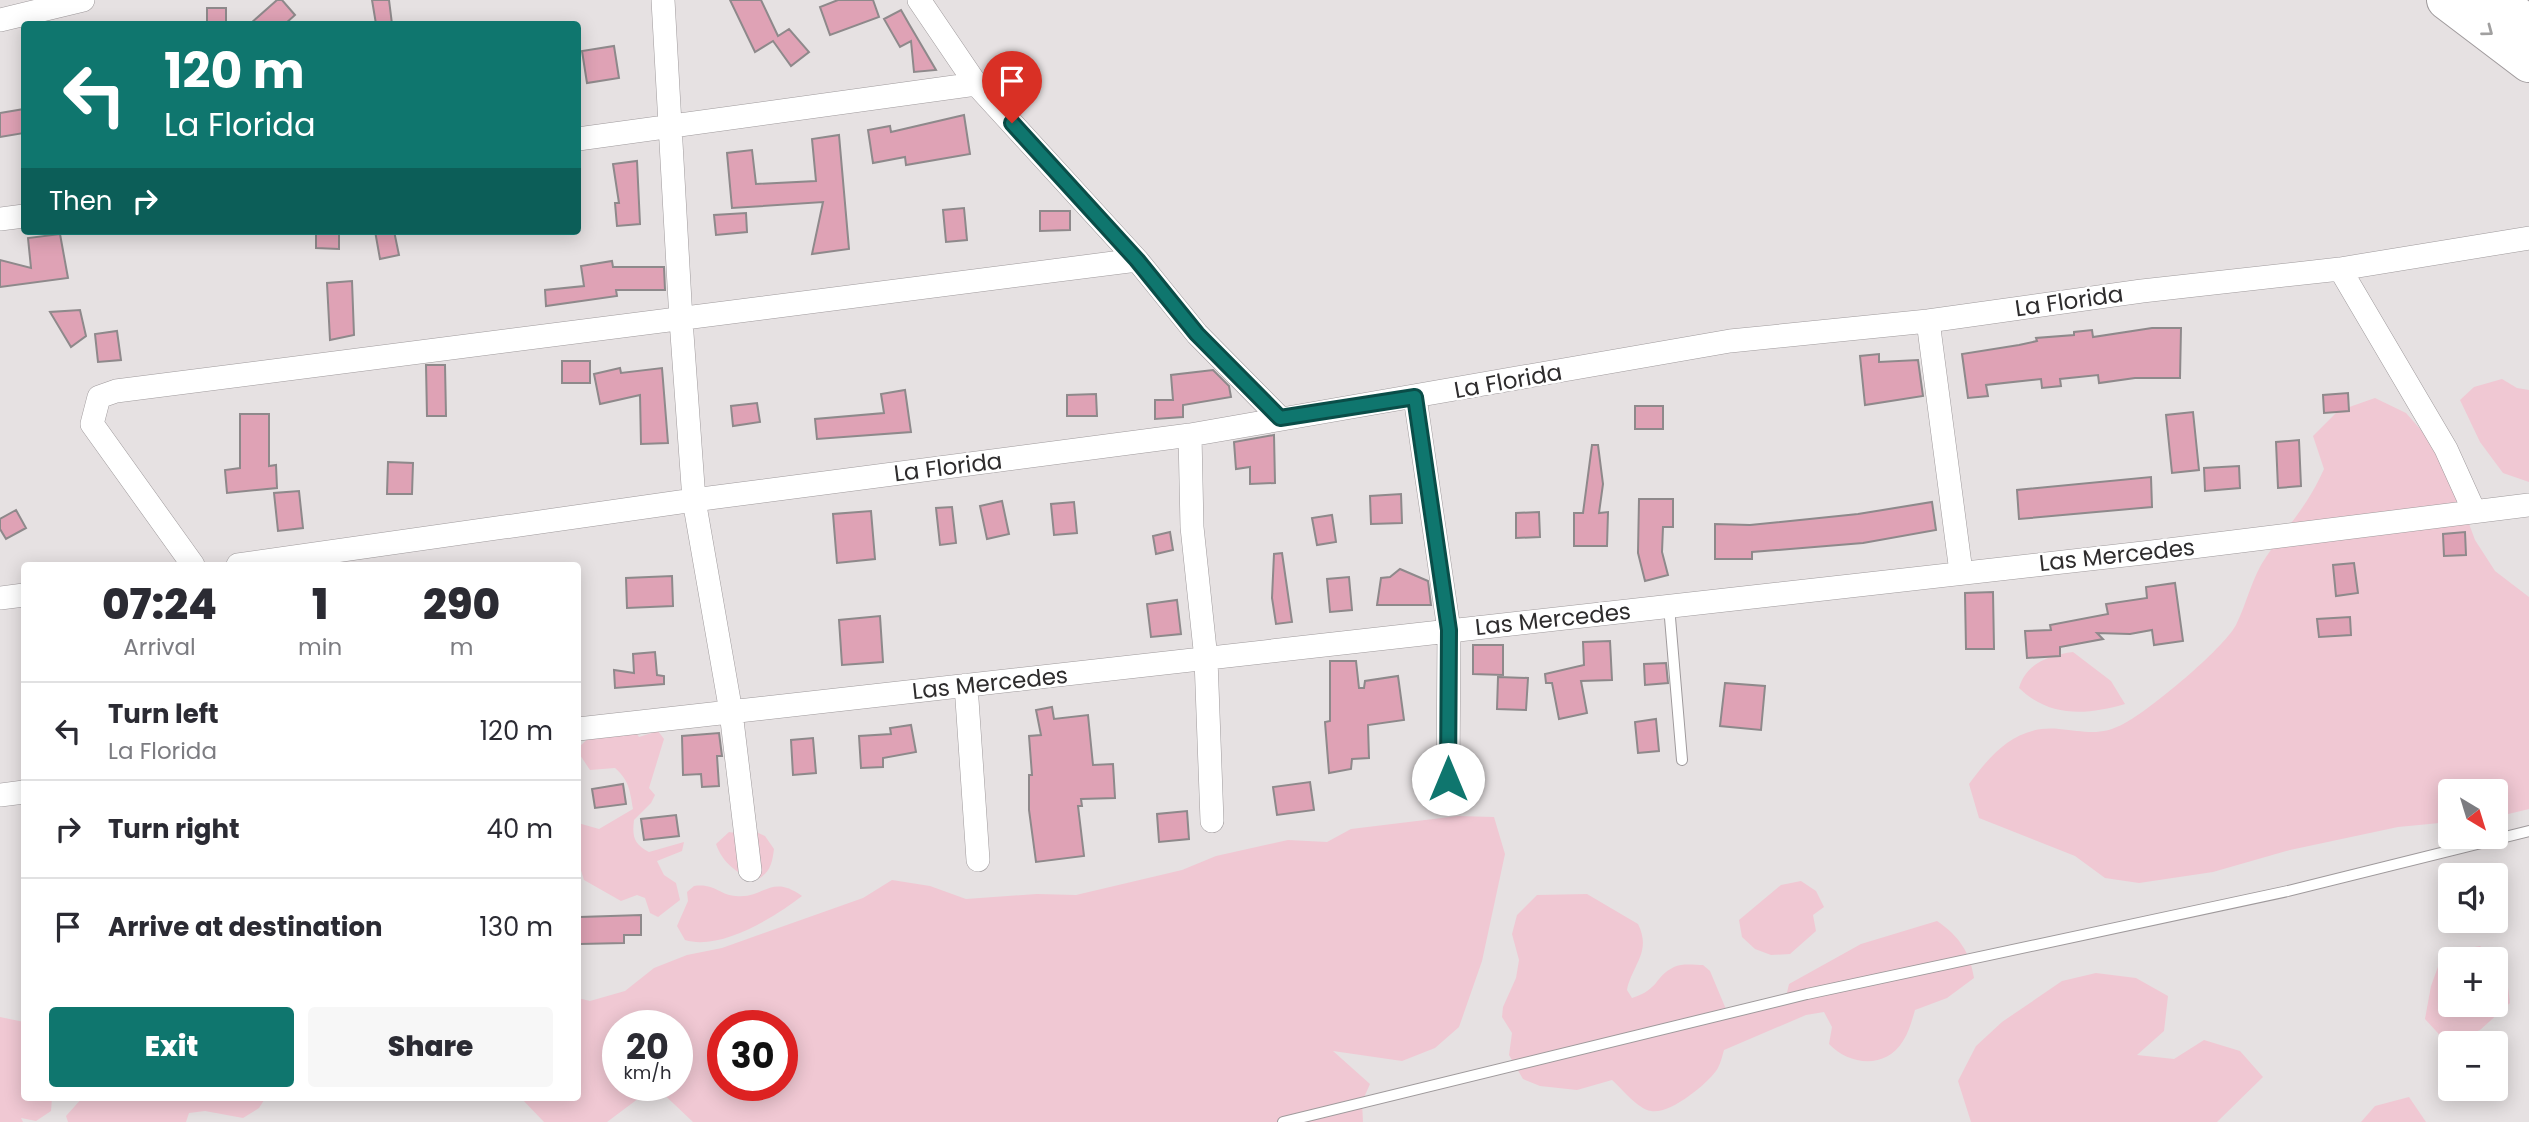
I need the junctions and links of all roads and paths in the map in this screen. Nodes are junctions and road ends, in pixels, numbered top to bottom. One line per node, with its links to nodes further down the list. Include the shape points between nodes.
1 (83, 0): 7 (street)
2 (663, 0): 11 (street)
3 (945, 0): 6 (street)
4 (2446, 0): 9 (highway, one-way to 9)
5 (2495, 0): 8 (highway)
6 (920, 1): 10 (street)
7 (0, 20)
8 (2529, 25)
9 (2529, 63)
10 (976, 84): 11 (street); 16 (street)
11 (671, 127): 12 (street); 18 (street)
12 (581, 139)
13 (21, 216): 14 (street)
14 (0, 219)
15 (2529, 238): 17 (street, La Florida)
16 (1137, 260): 18 (street); 21 (street, via 1197,334)
17 (2340, 269): 19 (street, La Florida); 25 (street, via 2446,449)
18 (681, 320): 23 (street); 26 (street, via 116,391 99,397 92,424)
19 (1928, 321): 20 (street, La Florida, via 1730,341); 28 (street)
20 (1415, 397): 21 (street, La Florida); 30 (street)
21 (1280, 418): 22 (street, La Florida)
22 (1190, 435): 23 (street, La Florida); 31 (street, via 1192,527)
23 (695, 500): 27 (street, La Florida); 33 (street)
24 (2529, 505): 25 (street, Las Mercedes)
25 (2474, 511): 28 (street, Las Mercedes)
26 (191, 562)
27 (259, 562)
28 (1961, 572): 29 (street, Las Mercedes)
29 (1669, 606): 30 (street, Las Mercedes); 35 (lane)
30 (1449, 630): 31 (street, Las Mercedes); 36 (street)
31 (1206, 659): 32 (street, Las Mercedes); 39 (street)
32 (966, 685): 33 (street, Las Mercedes); 41 (street)
33 (731, 712): 34 (street, Las Mercedes); 42 (street)
34 (581, 729)
35 (1682, 760)
36 (1448, 779)
37 (21, 792): 38 (street)
38 (0, 795)
39 (1212, 821)
40 (2529, 831): 43 (lane, via 2288,891 1807,993)
41 (978, 860)
42 (750, 870)
43 (1283, 1122)

